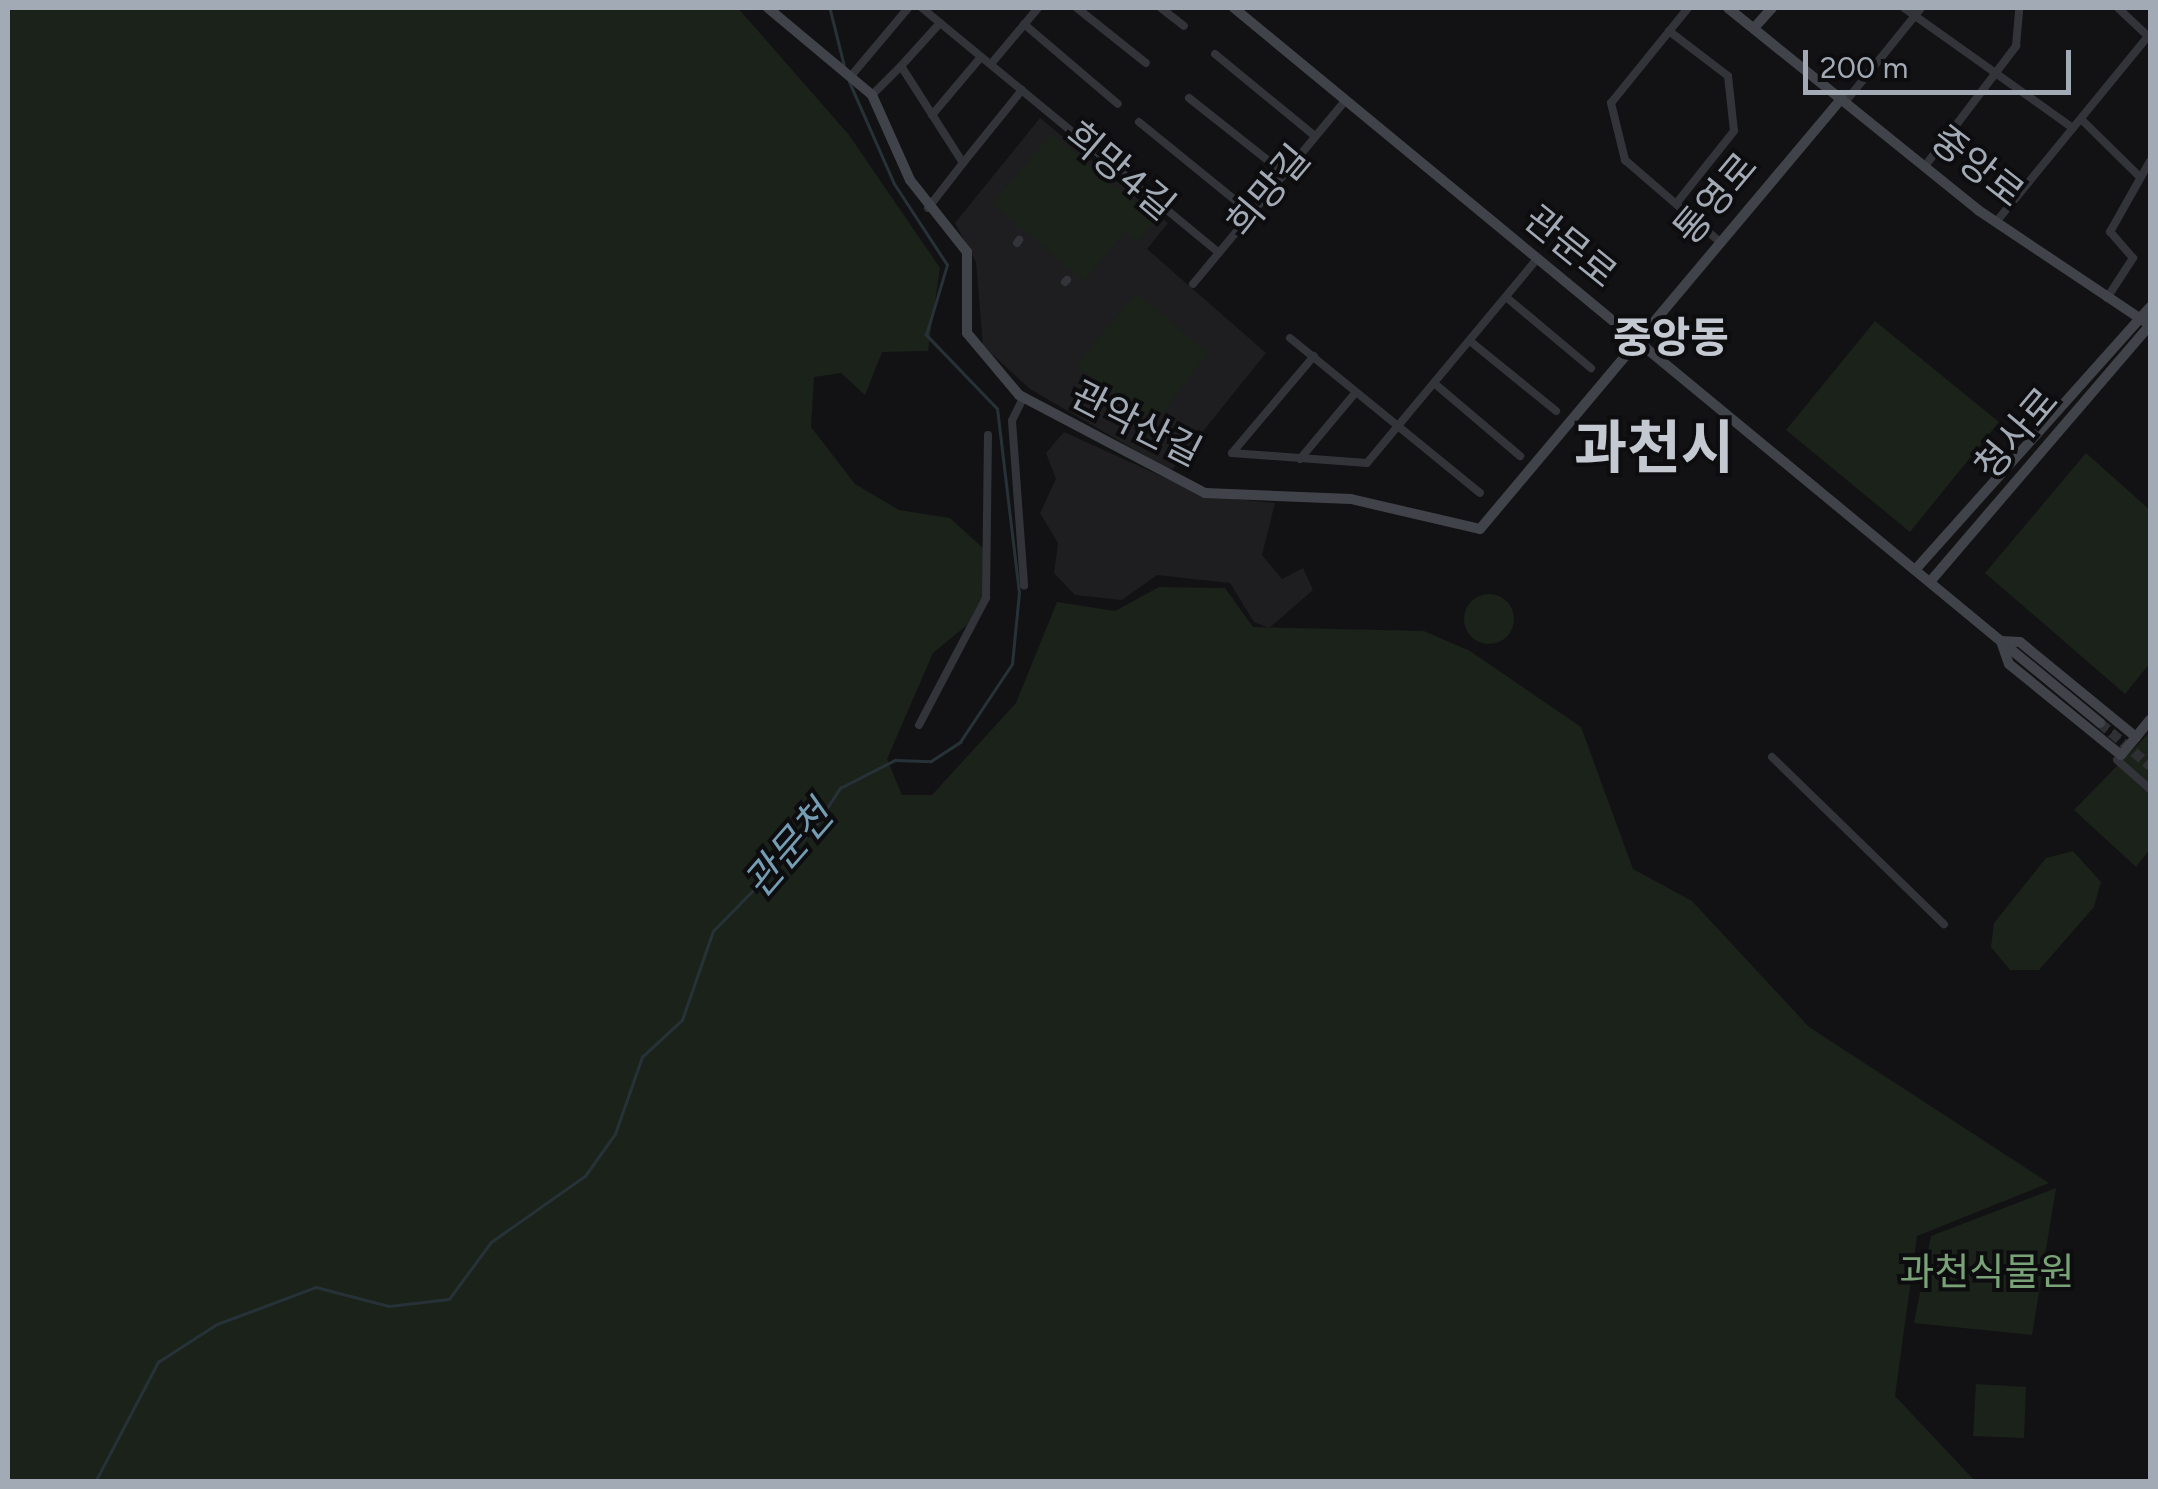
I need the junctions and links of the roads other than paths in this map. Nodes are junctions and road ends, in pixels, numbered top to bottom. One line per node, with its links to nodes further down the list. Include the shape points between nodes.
1 (768, 8): 28 (street, 관악산길)
2 (908, 8): 28 (street)
3 (922, 8): 16 (street, 희망4길)
4 (1038, 8): 17 (street)
5 (1077, 8): 24 (street)
6 (1162, 8): 18 (street)
7 (1234, 8): 32 (street, 관문로)
8 (1688, 8): 20 (street)
9 (1728, 8): 19 (street, 중앙로)
10 (1772, 8): 19 (street)
11 (1904, 8): 15 (street)
12 (1921, 8): 15 (street)
13 (2019, 8): 27 (street, via 2016,46)
14 (2118, 8): 21 (street)
15 (1915, 16): 27 (street); 33 (street)
16 (940, 23): 23 (street, 희망4길); 26 (street)
17 (1024, 24): 25 (street); 34 (street)
18 (1184, 26)
19 (1754, 28): 33 (street, 중앙로)
20 (1669, 30): 45 (street, via 1611,103 1625,160); 45 (street, via 1728,76 1734,131)
21 (2150, 36): 36 (street)
22 (1215, 54): 39 (street)
23 (982, 57): 25 (street, 희망4길); 35 (street)
24 (1146, 63)
25 (991, 64): 29 (street, 희망4길)
26 (900, 66): 30 (street); 35 (street)
27 (1997, 72): 38 (street); 42 (street)
28 (850, 75): 30 (street, 관악산길)
29 (1022, 90): 41 (street); 50 (street, 희망4길)
30 (872, 94): 46 (street, 관악산길)
31 (1188, 98): 43 (street)
32 (1346, 100): 39 (street, 희망길); 51 (street, 관문로)
33 (1844, 100): 42 (street, 중앙로); 49 (street, 통영로)
34 (1118, 104)
35 (932, 115): 41 (street)
36 (2081, 120): 38 (street); 44 (street)
37 (1140, 122): 47 (street)
38 (2073, 128): 48 (street)
39 (1315, 136): 43 (street, 희망길)
40 (2150, 161): 44 (street)
41 (963, 163): 46 (street)
42 (1925, 166): 48 (street, 중앙로)
43 (1284, 173): 47 (street, 희망길)
44 (2139, 176): 54 (street, via 2110,232 2133,258)
45 (1676, 204): 49 (street)
46 (928, 208): 65 (street, 관악산길, via 967,252 967,333)
47 (1251, 212): 50 (street, 희망길)
48 (1996, 222): 54 (street, 중앙로)
49 (1718, 240): 60 (street, 통영로)
50 (1218, 252): 52 (street, 희망길)
51 (1537, 259): 53 (street); 60 (street, 관문로)
52 (1193, 284)
53 (1506, 297): 59 (street); 62 (street)
54 (2107, 298): 56 (street, 중앙로)
55 (2150, 307): 56 (street, 청사로)
56 (2139, 319): 57 (street, 중앙로); 72 (street, 청사로)
57 (2150, 325): 73 (street, 청사로)
58 (1290, 338): 61 (street)
59 (1470, 341): 63 (street); 66 (street)
60 (1637, 341): 65 (street, 관악산길, via 1480,528 1351,499 1206,493); 72 (street, 관문로)
61 (1314, 356): 64 (street); 70 (street, via 1232,453)
62 (1591, 368)
63 (1434, 383): 67 (street); 69 (street)
64 (1356, 392): 67 (street); 70 (street)
65 (1023, 398): 74 (street, via 1012,421)
66 (1556, 411)
67 (1398, 426): 70 (street, via 1367,463); 71 (street)
68 (988, 434): 77 (street, via 986,598)
69 (1520, 456)
70 (1300, 459)
71 (1480, 494)
72 (1916, 570): 73 (street, 관문로)
73 (1930, 582): 75 (street, 관문로)
74 (1024, 586)
75 (2001, 641): 78 (street, 관문로); 79 (street, via 2020,642); 81 (street, via 2009,664)
76 (2150, 720): 79 (street)
77 (919, 724)
78 (2100, 724)
79 (2136, 737): 81 (street)
80 (1772, 757): 83 (street)
81 (2119, 758): 82 (street)
82 (2150, 789)
83 (1944, 924)

